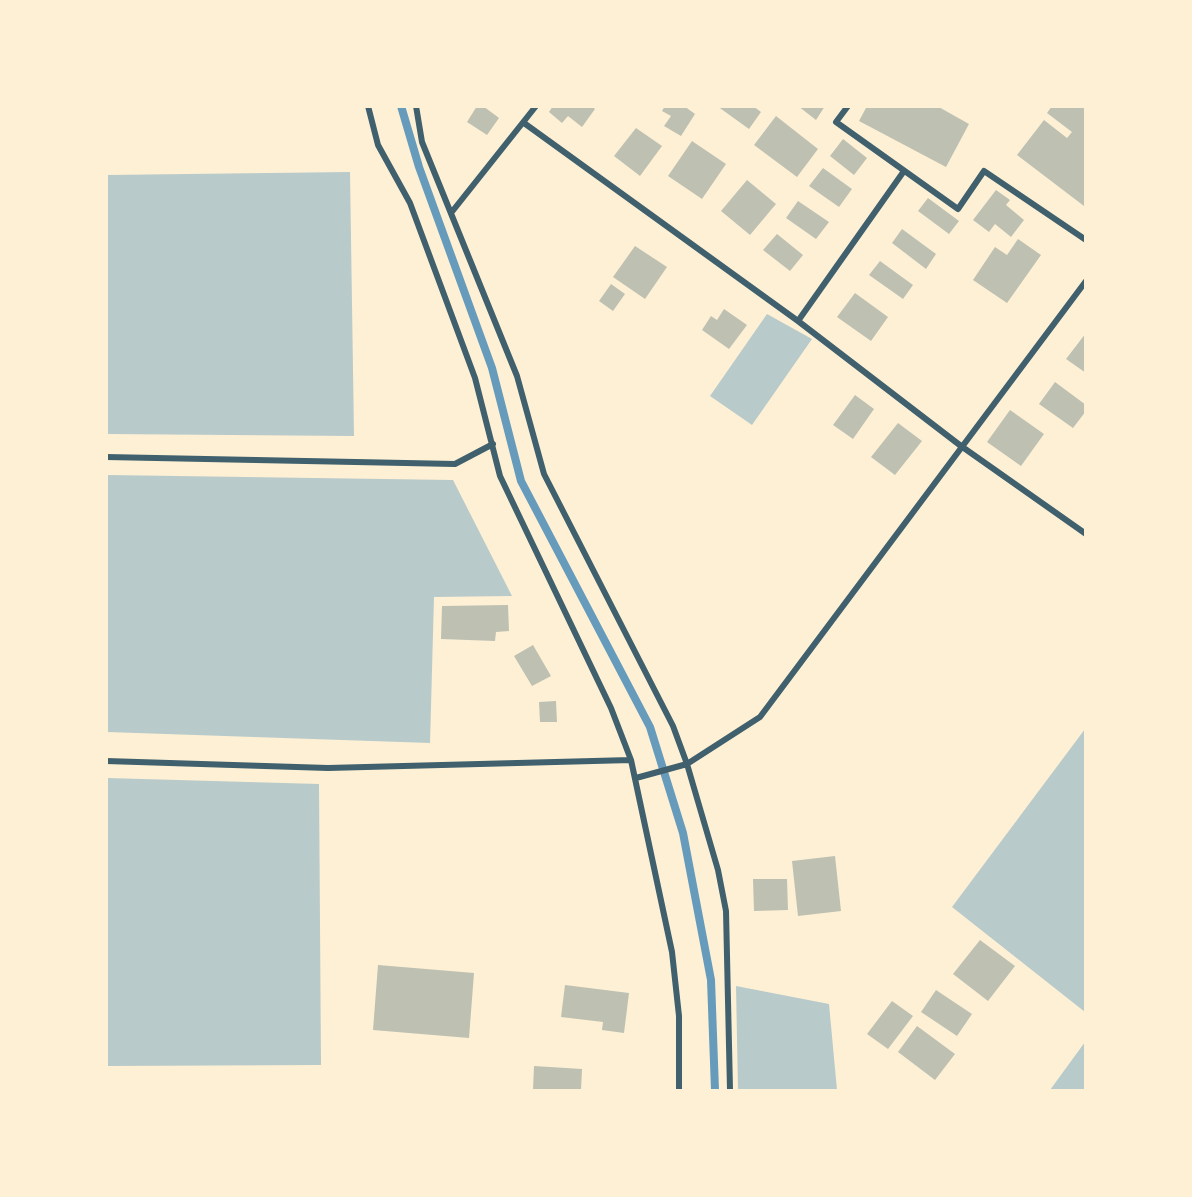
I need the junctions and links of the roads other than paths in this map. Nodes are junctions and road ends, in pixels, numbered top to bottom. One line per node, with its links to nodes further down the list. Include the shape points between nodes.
1 (368, 106): 11 (street, via 378,145 411,202 475,378)
2 (416, 106): 7 (street, via 422,142)
3 (536, 106): 5 (street)
4 (848, 106): 6 (street, via 836,122)
5 (524, 123): 7 (street); 10 (street)
6 (904, 171): 8 (street, via 958,209 984,171); 10 (street)
7 (451, 213): 17 (street, via 517,376 544,474 673,726)
8 (1086, 240)
9 (1086, 281): 12 (street)
10 (798, 321): 12 (street)
11 (493, 444): 13 (street, via 455,465); 15 (street, via 500,476 611,708)
12 (961, 446): 14 (street); 17 (street, via 760,717)
13 (106, 457)
14 (1086, 534)
15 (631, 760): 16 (street, via 328,768); 18 (street)
16 (106, 761)
17 (687, 764): 18 (street); 20 (street, via 726,911)
18 (636, 778): 19 (street, via 672,952 679,1016)
19 (679, 1090)
20 (730, 1090)

